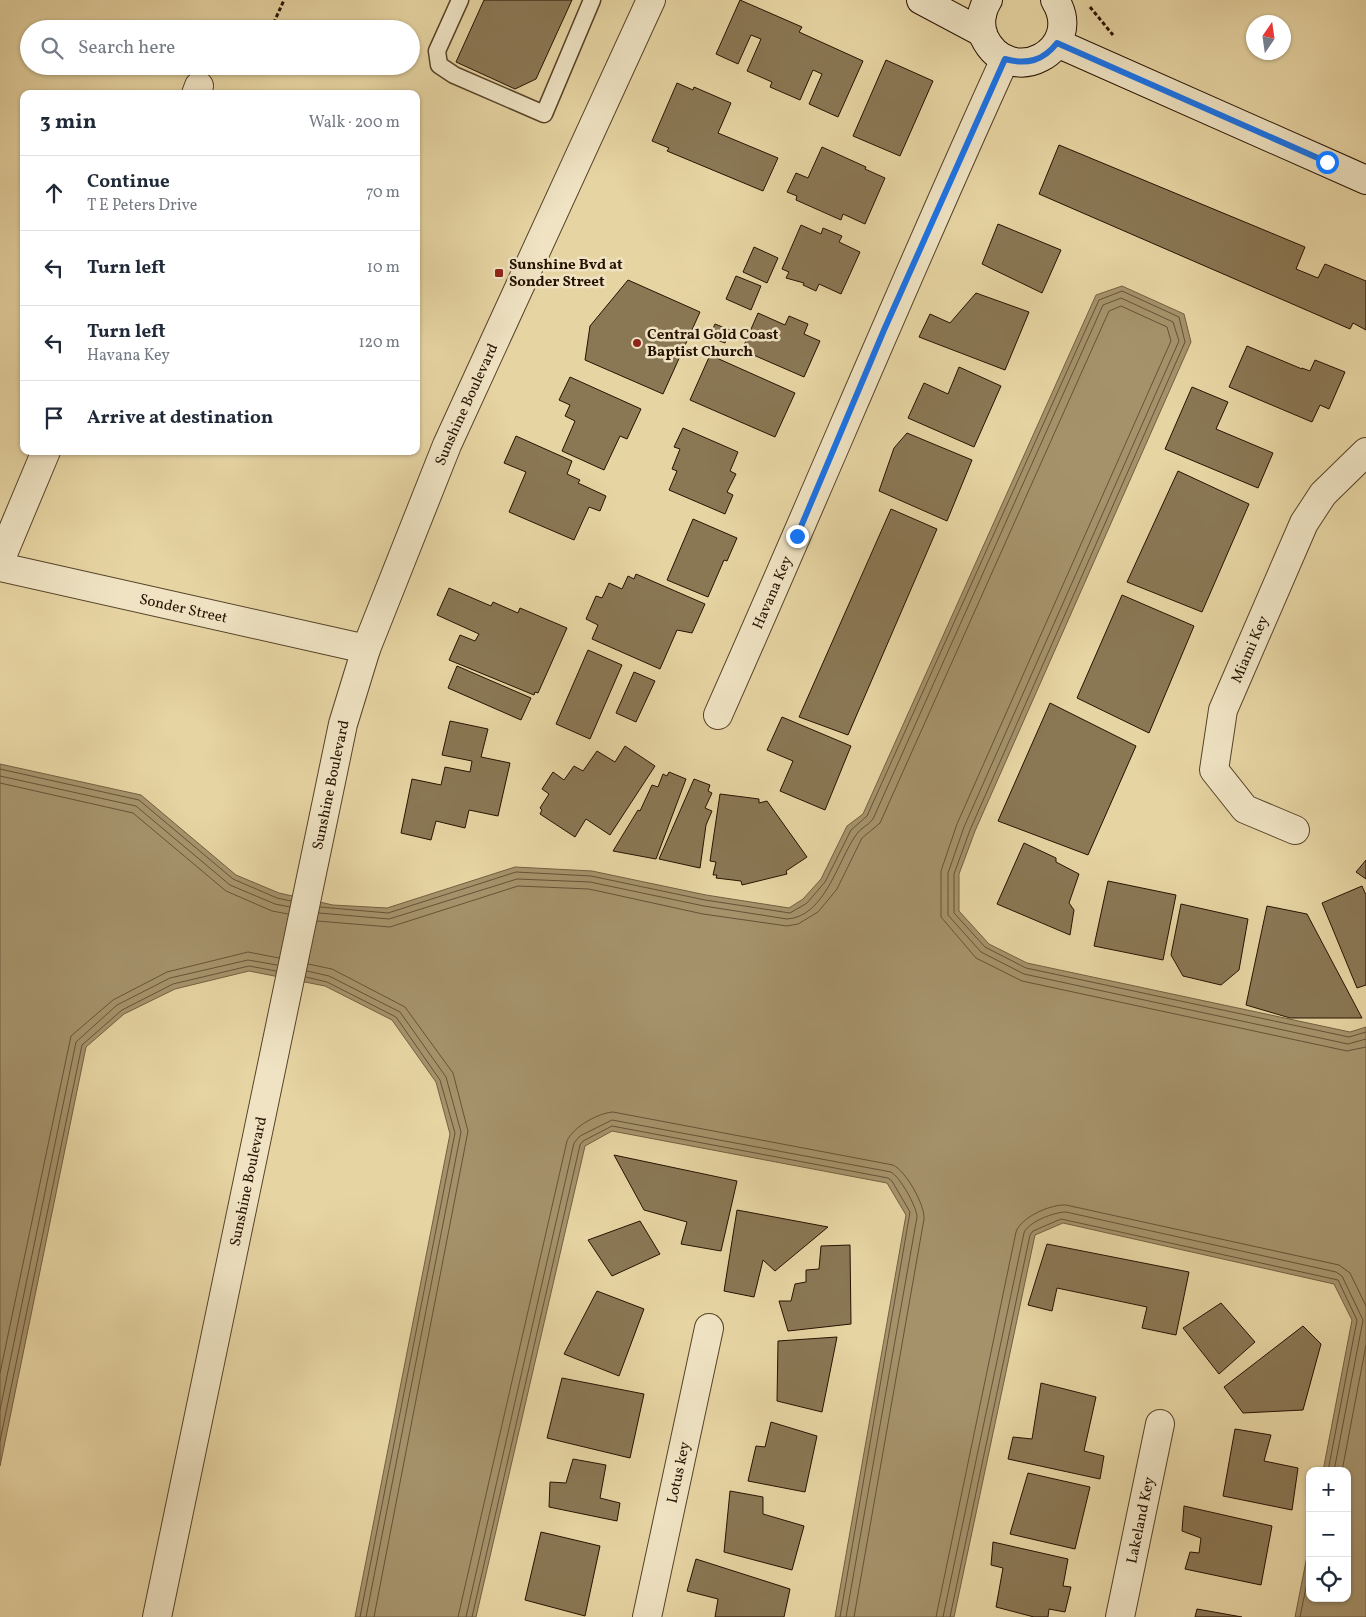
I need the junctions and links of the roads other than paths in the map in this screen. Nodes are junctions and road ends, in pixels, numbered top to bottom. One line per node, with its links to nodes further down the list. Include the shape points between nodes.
1 (460, 0): 2 (lane, via 437,51 439,65 454,75 544,114)
2 (592, 0)
3 (651, 0): 15 (street, Sunshine Boulevard, via 447,445)
4 (921, 0): 7 (street)
5 (988, 0): 7 (street, via 981,19)
6 (1055, 0): 8 (street, via 1063,18)
7 (983, 33): 9 (street, via 995,53)
8 (1057, 43): 9 (street, via 1040,59 1017,62); 10 (street)
9 (1005, 59): 16 (street, Havana Key)
10 (1366, 180)
11 (1366, 452): 17 (street, Miami Key, via 1323,494 1304,523 1223,710 1214,770 1245,809)
12 (44, 455): 13 (street)
13 (0, 561)
14 (0, 567): 15 (street, Sonder Street)
15 (366, 648): 20 (street, Sunshine Boulevard, via 343,724)
16 (718, 715)
17 (1295, 830)
18 (709, 1328): 21 (street, Lotus key)
19 (1160, 1424): 22 (street, Lakeland Key)
20 (157, 1617)
21 (647, 1617)
22 (1120, 1617)

